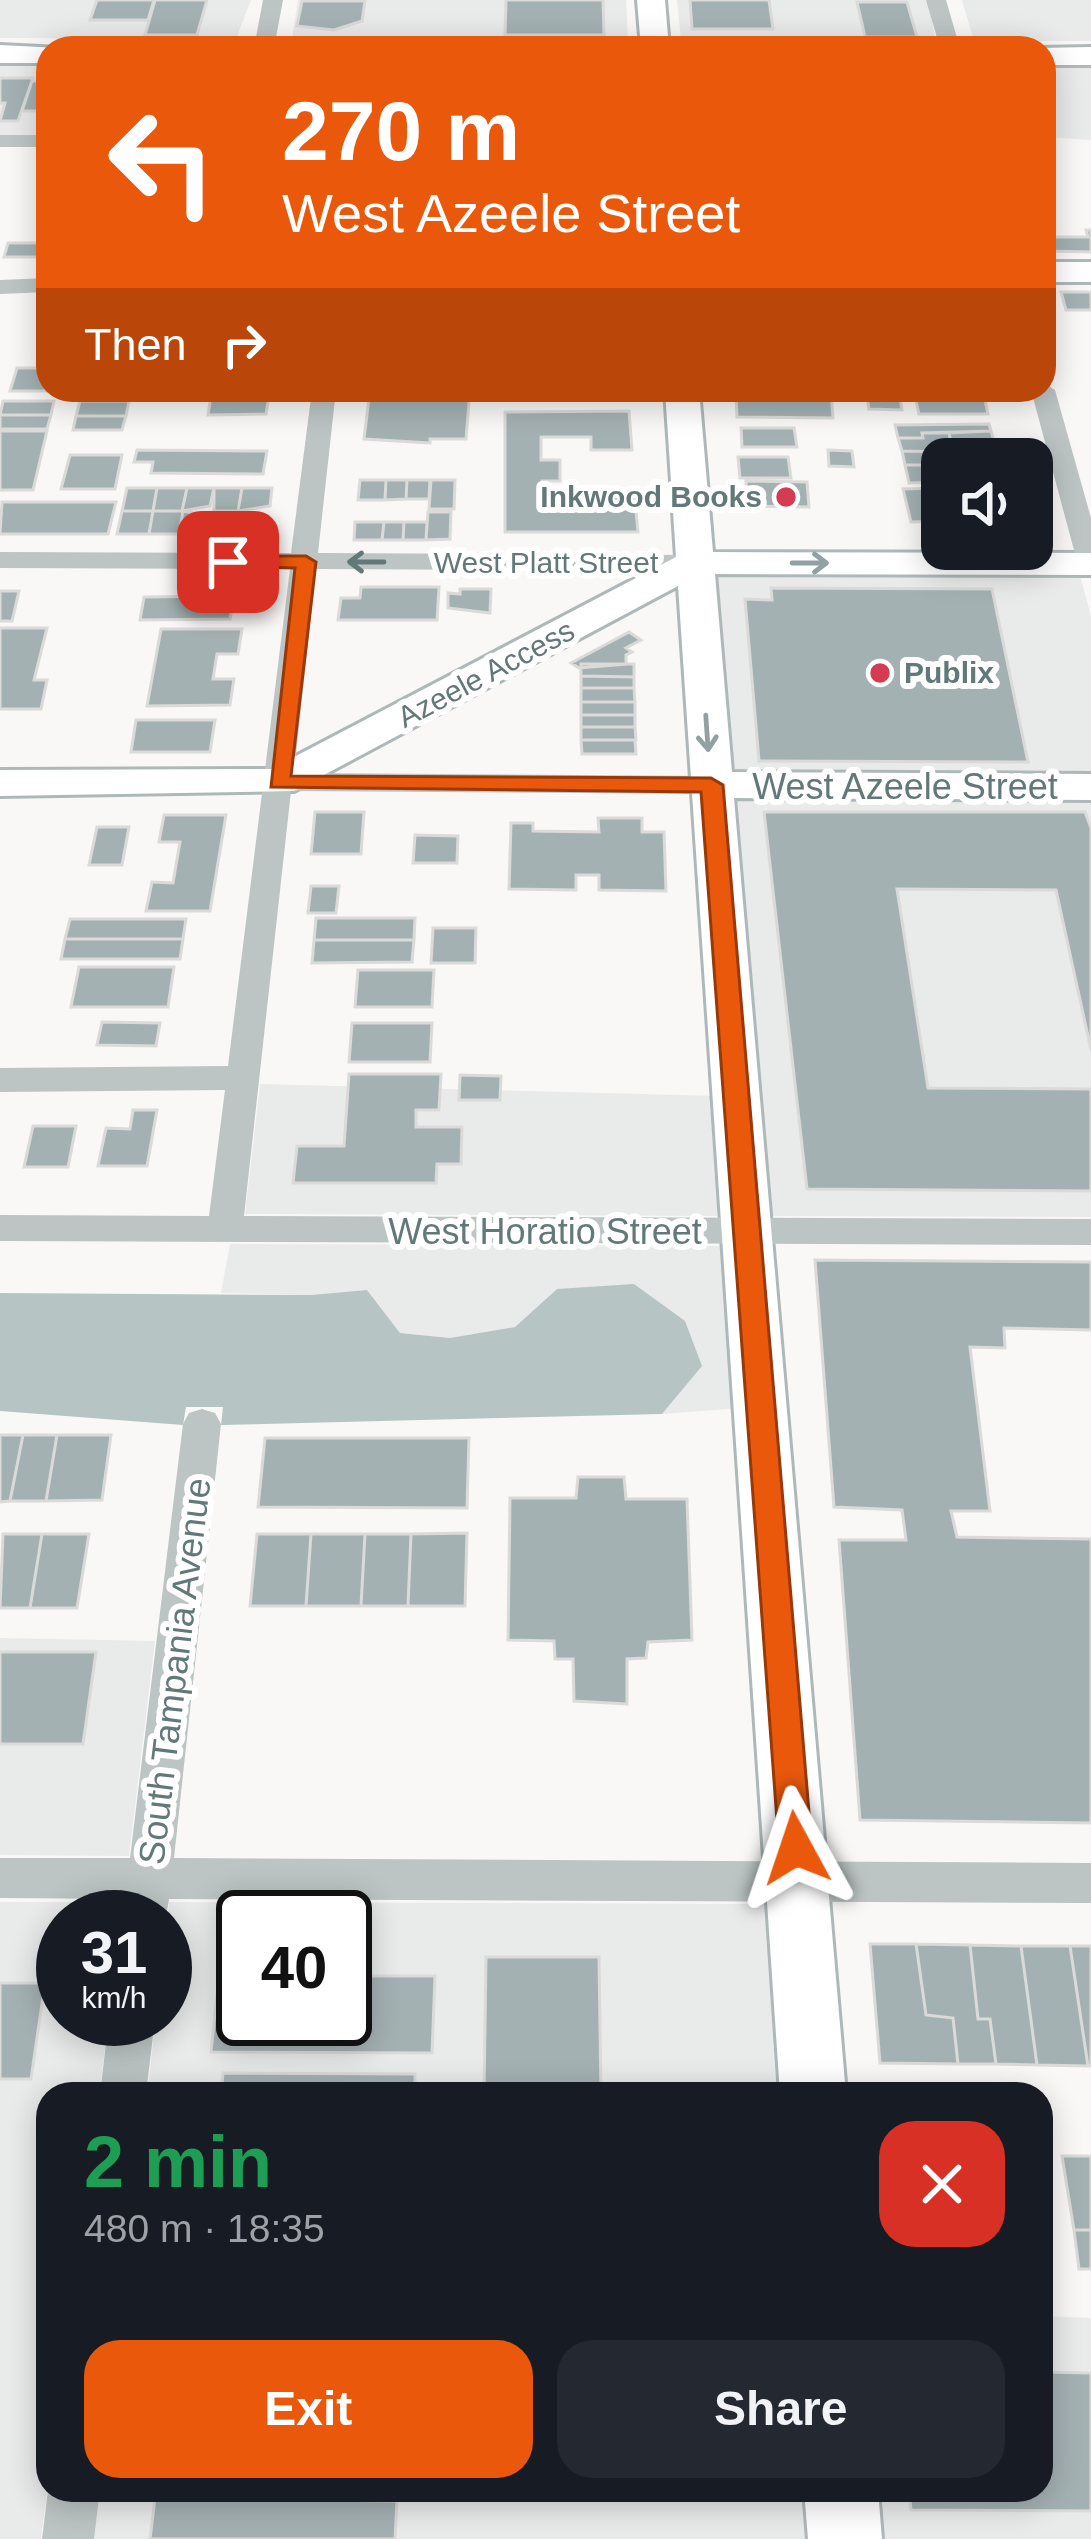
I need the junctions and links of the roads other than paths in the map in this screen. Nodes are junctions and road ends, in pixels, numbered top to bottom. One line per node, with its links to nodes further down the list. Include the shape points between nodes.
1 (274, 0): 4 (street)
2 (651, 0): 5 (main road)
3 (936, 0): 6 (street)
4 (266, 36)
5 (654, 36)
6 (946, 36)
7 (0, 54): 8 (main road)
8 (36, 54)
9 (1056, 56): 10 (main road)
10 (1091, 56)
11 (0, 141): 12 (street)
12 (36, 141)
13 (1056, 272): 14 (main road)
14 (1091, 272)
15 (36, 286): 16 (street)
16 (0, 287)
17 (323, 402): 21 (street)
18 (683, 402): 22 (main road)
19 (1046, 402): 23 (street)
20 (0, 560): 21 (street, West Platt Street)
21 (306, 562): 22 (street, West Platt Street, one-way to 21); 24 (street)
22 (694, 563): 23 (main road, West Platt Street, one-way to 23); 24 (main road, Azeele Access); 26 (main road, one-way to 26)
23 (1091, 564)
24 (279, 782): 25 (main road, West Azeele Street); 26 (street, West Azeele Street); 28 (street)
25 (0, 783)
26 (711, 785): 27 (main road, West Azeele Street); 32 (main road)
27 (1091, 787)
28 (243, 1078): 29 (street); 31 (street)
29 (0, 1080)
30 (0, 1228): 31 (street, West Horatio Street)
31 (225, 1229): 32 (street, West Horatio Street)
32 (747, 1231): 33 (street, West Horatio Street); 36 (main road)
33 (1091, 1232)
34 (202, 1424): 39 (street, South Tampania Avenue)
35 (0, 1878): 38 (street)
36 (798, 1881): 37 (street); 40 (street); 43 (main road)
37 (1091, 1882)
38 (88, 1890)
39 (148, 1890)
40 (192, 1897)
41 (129, 2046): 42 (street)
42 (124, 2082)
43 (812, 2082)
44 (73, 2502): 46 (street)
45 (842, 2502): 47 (main road)
46 (68, 2539)
47 (844, 2539)

